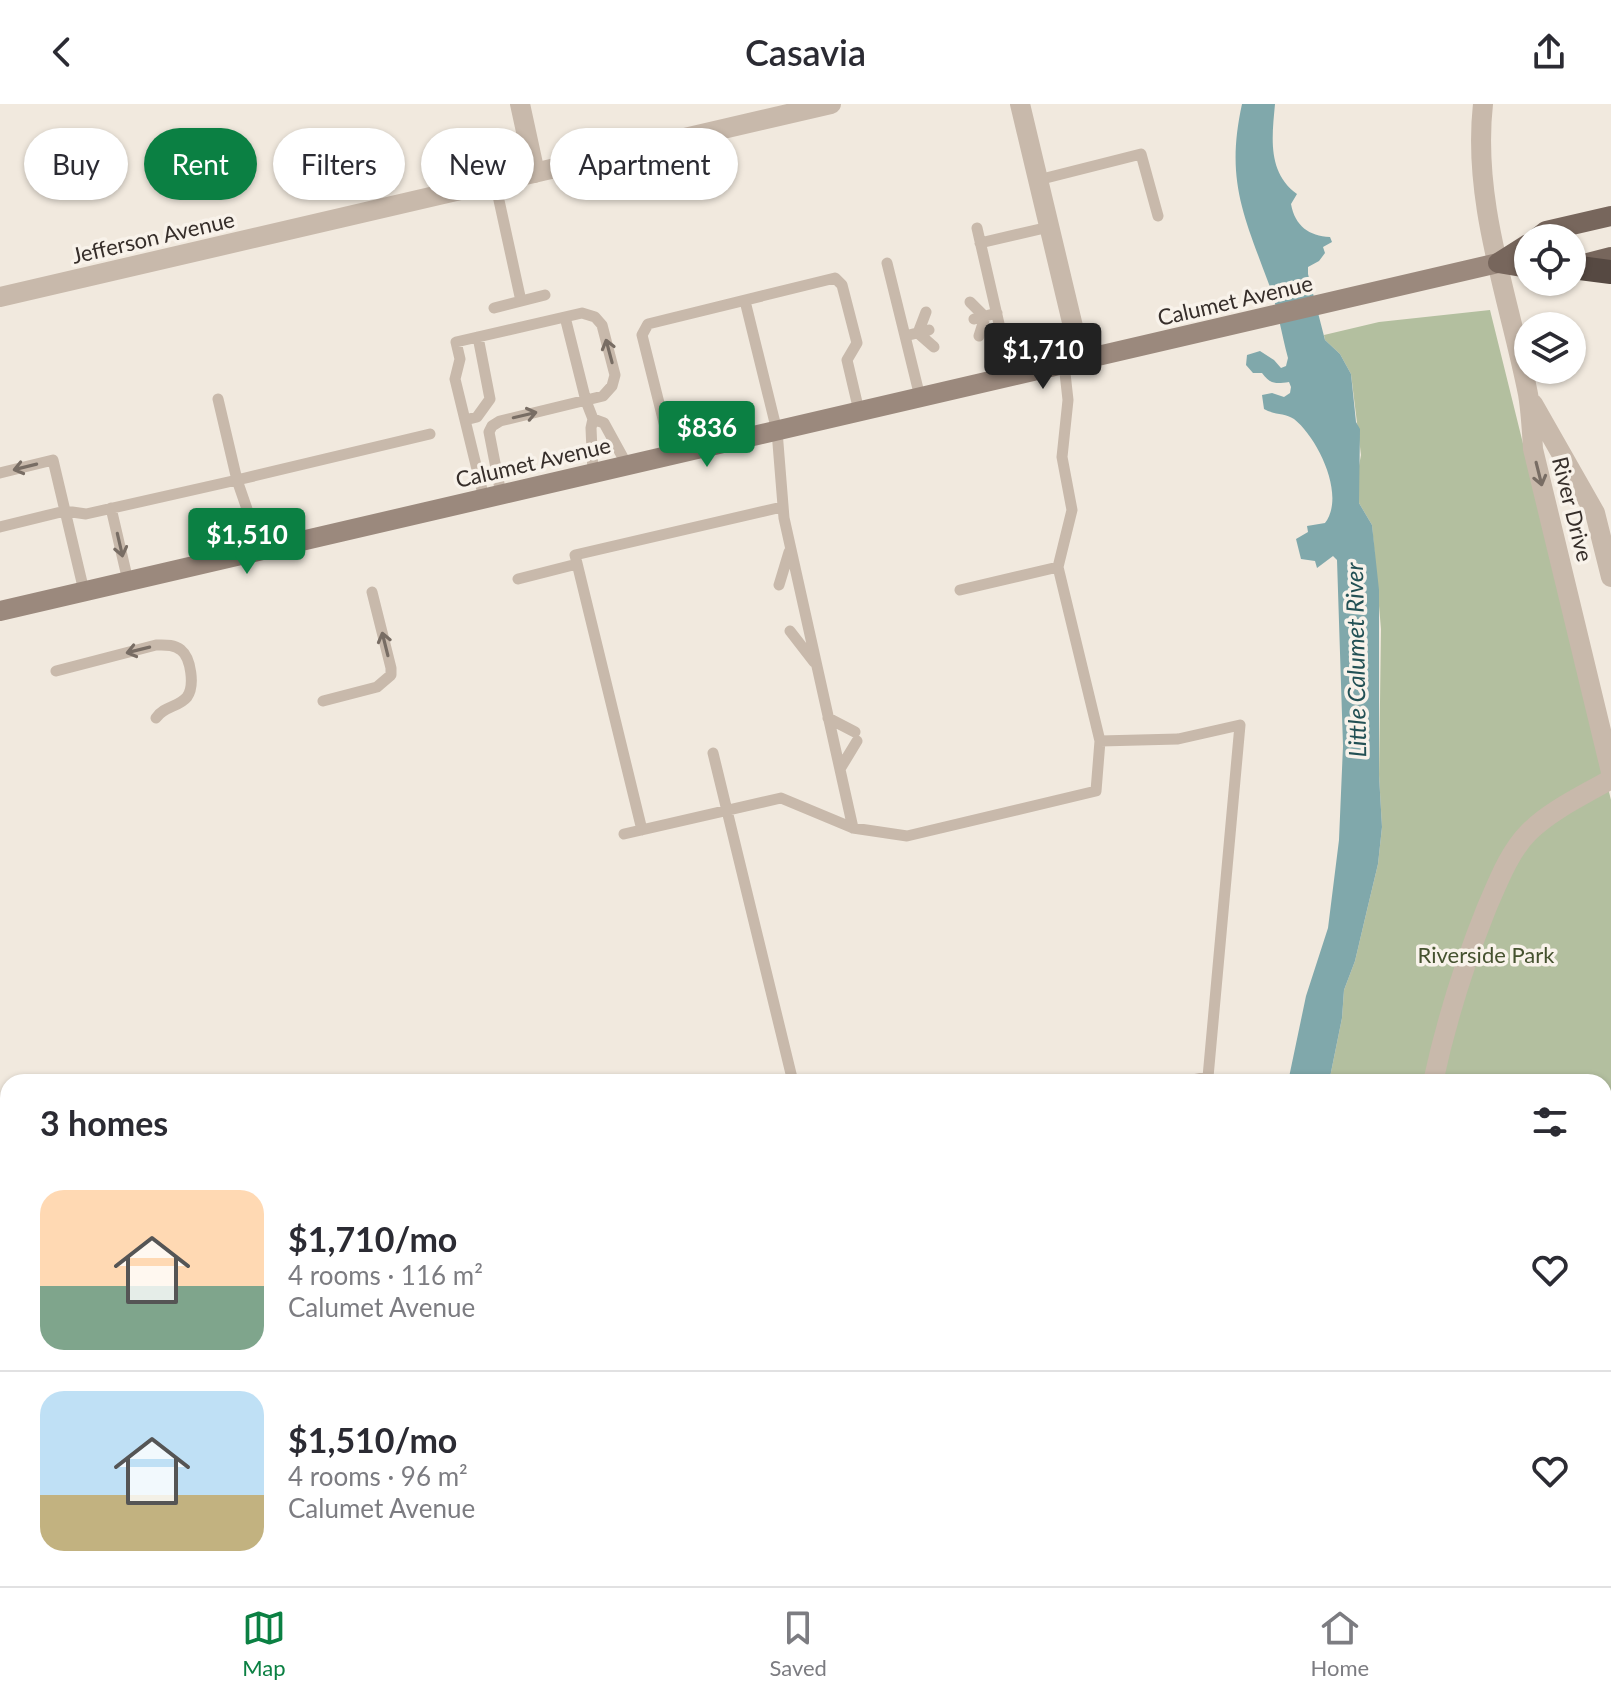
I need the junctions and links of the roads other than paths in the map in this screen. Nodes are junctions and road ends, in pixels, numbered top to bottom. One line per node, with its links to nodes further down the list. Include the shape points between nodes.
1 (520, 104): 5 (street)
2 (831, 104): 5 (street, Jefferson Avenue)
3 (1020, 104): 6 (street)
4 (1483, 104): 18 (street, River Drive, via 1484,200)
5 (535, 173)
6 (1038, 180): 9 (lane, via 1141,154); 12 (street)
7 (421, 199): 24 (street, Jefferson Avenue)
8 (499, 200): 25 (lane)
9 (1158, 216)
10 (1611, 216): 11 (main road)
11 (1576, 224)
12 (1049, 227): 14 (lane); 37 (street)
13 (977, 228): 14 (lane)
14 (980, 243): 30 (lane)
15 (1514, 253): 18 (main road, Calumet Avenue)
16 (1611, 257): 19 (main road)
17 (887, 263): 33 (lane)
18 (1498, 263): 20 (main road, Calumet Avenue); 37 (main road, Calumet Avenue); 40 (street, River Drive)
19 (1586, 263)
20 (1514, 266)
21 (1586, 269): 22 (highway)
22 (1611, 272)
23 (545, 295): 25 (lane)
24 (0, 297)
25 (521, 301): 28 (lane)
26 (745, 301): 43 (lane, via 835,278 842,285 857,343 847,360); 46 (lane); 48 (lane, via 648,324 642,335)
27 (970, 302): 30 (lane)
28 (494, 308)
29 (926, 312): 32 (lane)
30 (985, 316): 34 (lane); 38 (lane)
31 (565, 317): 35 (lane); 42 (lane); 42 (lane, one-way to 31, via 603,396 615,375 602,325 582,313)
32 (924, 331): 33 (lane); 36 (lane)
33 (905, 336): 39 (lane)
34 (979, 336)
35 (478, 337): 45 (lane, via 490,399 477,417); 45 (lane, via 456,342 460,359 455,379)
36 (934, 347)
37 (1072, 362): 38 (main road, Calumet Avenue); 61 (lane, via 1062,457 1072,510)
38 (1011, 376): 39 (main road, Calumet Avenue)
39 (920, 397): 43 (main road, Calumet Avenue)
40 (1528, 397): 62 (street, River Drive, via 1595,513); 79 (street, River Drive, one-way to 79, via 1533,449)
41 (218, 399): 52 (lane)
42 (586, 401): 44 (lane); 53 (lane, one-way to 42, via 492,426)
43 (859, 411): 46 (main road, Calumet Avenue)
44 (593, 419): 49 (lane, via 604,423); 51 (lane)
45 (465, 420): 53 (lane)
46 (777, 431): 48 (main road, Calumet Avenue); 54 (lane)
47 (430, 434): 52 (lane)
48 (672, 455): 49 (main road, Calumet Avenue)
49 (627, 465): 51 (main road, Calumet Avenue)
50 (0, 473): 56 (lane, one-way to 50, via 53,460)
51 (593, 473): 53 (main road, Calumet Avenue)
52 (237, 480): 55 (lane); 59 (lane)
53 (493, 496): 59 (main road, Calumet Avenue)
54 (782, 507): 58 (lane); 60 (lane, via 575,555)
55 (111, 508): 56 (lane, via 86,514); 64 (lane, one-way to 64)
56 (65, 511): 57 (lane); 67 (lane)
57 (0, 527)
58 (790, 548): 65 (lane); 71 (lane)
59 (257, 551): 64 (main road, Calumet Avenue)
60 (577, 564): 63 (lane); 83 (lane)
61 (1058, 567): 66 (lane); 76 (lane)
62 (1611, 577)
63 (518, 579)
64 (128, 581): 67 (main road, Calumet Avenue)
65 (779, 585)
66 (960, 590)
67 (84, 591): 69 (main road, Calumet Avenue)
68 (372, 592): 73 (lane, one-way to 68, via 377,687 391,675)
69 (0, 611)
70 (790, 631): 71 (lane)
71 (817, 665): 75 (lane)
72 (56, 671): 74 (lane, one-way to 72, via 191,691 189,663 172,645)
73 (323, 701)
74 (156, 718)
75 (828, 718): 78 (lane); 78 (lane, via 856,737)
76 (1100, 741): 82 (lane, via 1096,791 907,836); 86 (lane, via 1178,739 1240,725)
77 (713, 753): 81 (lane)
78 (840, 769): 82 (lane)
79 (1611, 772)
80 (1611, 779): 87 (street, via 1528,833 1502,871 1472,944)
81 (727, 810): 82 (lane, via 781,798); 83 (lane); 85 (lane)
82 (853, 828)
83 (642, 830): 84 (lane)
84 (624, 834)
85 (791, 1074)
86 (1208, 1074)
87 (1435, 1074)

